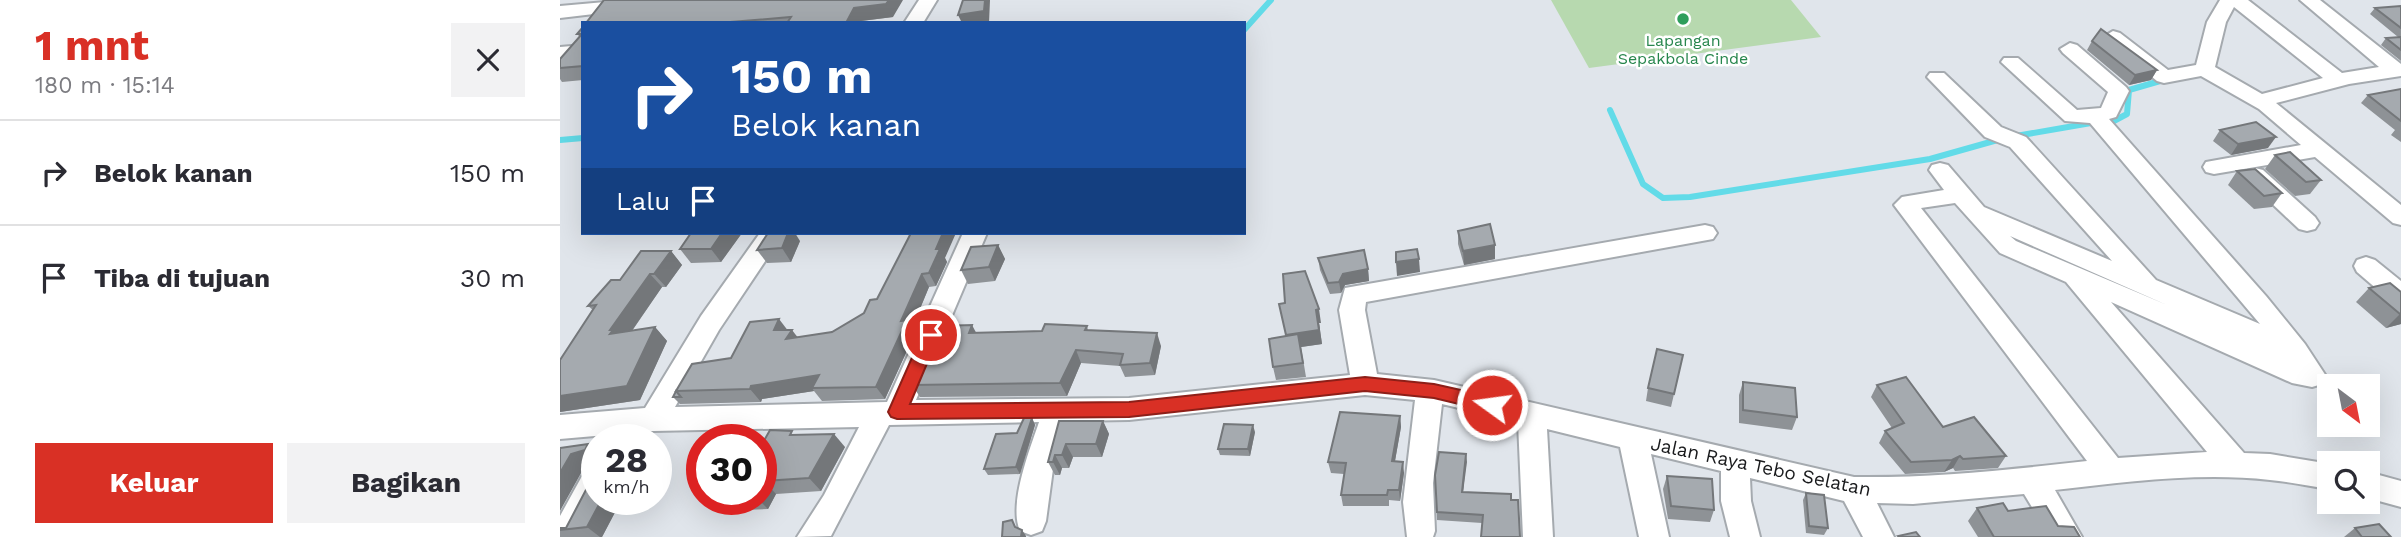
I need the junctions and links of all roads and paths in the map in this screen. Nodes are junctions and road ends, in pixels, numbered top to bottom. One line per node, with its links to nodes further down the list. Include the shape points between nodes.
1 (928, 0): 6 (street)
2 (2309, 0): 13 (street)
3 (2237, 1): 12 (street, via 2224,6); 15 (street)
4 (604, 10): 5 (street)
5 (560, 12)
6 (914, 21)
7 (2113, 37): 12 (street, via 2164,77)
8 (575, 49): 11 (street)
9 (2070, 49): 17 (street, via 2119,91 2109,112)
10 (2011, 62): 17 (street, via 2068,114)
11 (560, 70)
12 (2207, 70): 16 (street)
13 (2399, 70): 15 (street)
14 (1937, 77): 30 (street, via 1993,132 2018,142)
15 (2338, 80): 16 (street)
16 (2260, 101): 18 (street)
17 (2096, 117): 32 (street, via 2296,351 2312,376)
18 (2322, 149): 19 (street); 23 (street)
19 (2241, 163): 20 (street); 24 (street)
20 (2214, 167)
21 (1940, 170): 28 (street, via 2008,247)
22 (1948, 197): 45 (street, via 1906,205)
23 (2401, 217)
24 (2307, 223)
25 (1705, 233): 33 (street, via 1354,295 1352,310)
26 (771, 235): 38 (street)
27 (974, 235): 36 (street)
28 (2068, 266): 30 (street); 32 (street); 43 (street)
29 (2366, 266): 31 (street)
30 (2151, 289): 32 (street)
31 (2401, 295)
32 (2176, 310)
33 (1365, 384): 34 (street, Jalan Raya Tebo Selatan); 35 (street, Jalan Raya Tebo Selatan, via 1129,409)
34 (1430, 390): 37 (street, Jalan Raya Tebo Selatan); 51 (street, via 1420,477)
35 (1056, 411): 36 (street, Jalan Raya Tebo Selatan); 50 (street, via 1038,469)
36 (888, 413): 39 (street, Jalan Raya Tebo Selatan); 53 (street, via 864,442)
37 (1532, 415): 42 (street, Jalan Raya Tebo Selatan); 54 (street)
38 (633, 424)
39 (671, 424)
40 (560, 426): 41 (street, Jalan Raya Tebo Selatan)
41 (581, 426)
42 (1633, 439): 44 (street, Jalan Raya Tebo Selatan); 55 (street)
43 (2234, 463): 45 (street, Jalan Raya Tebo Selatan); 46 (street, Jalan Raya Tebo Selatan)
44 (1735, 464): 48 (street, Jalan Raya Tebo Selatan); 56 (street, via 1736,501)
45 (2111, 471): 47 (street, Jalan Raya Tebo Selatan)
46 (2317, 474)
47 (2032, 480): 48 (street, Jalan Raya Tebo Selatan, via 1923,492); 58 (street)
48 (1854, 490): 57 (street)
49 (581, 506): 52 (street)
50 (1031, 521)
51 (1420, 531)
52 (565, 537)
53 (813, 537)
54 (1538, 537)
55 (1654, 537)
56 (1745, 537)
57 (1878, 537)
58 (2067, 537)

